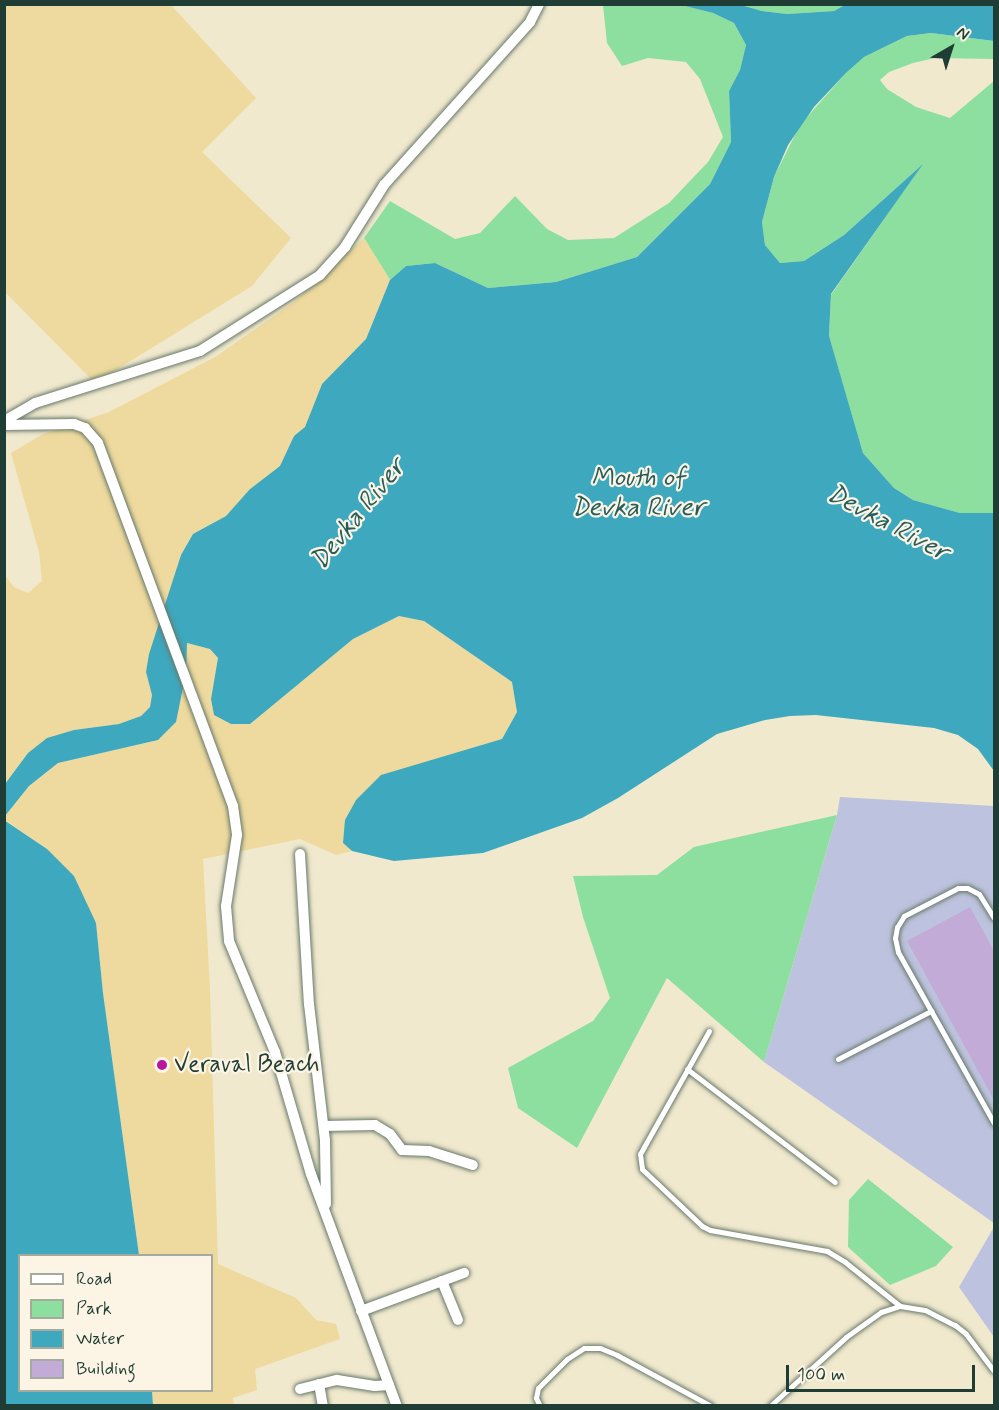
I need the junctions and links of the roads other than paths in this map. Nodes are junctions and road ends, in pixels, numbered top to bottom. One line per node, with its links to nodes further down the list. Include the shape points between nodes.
1 (539, 4): 2 (street, via 530,22 384,185 345,247 320,275 200,351 35,403)
2 (7, 424): 13 (street, via 74,424 85,428 99,443 233,807 237,835 226,906 229,941 275,1052)
3 (300, 854): 10 (street, via 309,1004)
4 (994, 918): 5 (lane, via 979,894 967,888 958,888 904,916 897,927 898,952)
5 (931, 1011): 7 (lane); 9 (lane)
6 (709, 1031): 8 (lane)
7 (838, 1059)
8 (687, 1069): 12 (lane); 16 (lane, via 640,1154 642,1169 648,1177 702,1226 827,1251)
9 (994, 1123)
10 (324, 1126): 11 (street, via 375,1125 390,1134 402,1150 429,1150); 13 (street)
11 (473, 1165)
12 (836, 1182)
13 (326, 1214): 17 (street)
14 (464, 1273): 15 (street)
15 (442, 1281): 17 (street); 18 (street)
16 (900, 1306): 19 (lane, via 926,1310 955,1325); 27 (lane, via 881,1312 846,1336)
17 (361, 1311): 21 (street)
18 (458, 1320)
19 (994, 1371)
20 (319, 1384): 21 (street, via 337,1380); 22 (street); 23 (street)
21 (389, 1385): 24 (street)
22 (300, 1389)
23 (323, 1406)
24 (397, 1406)
25 (540, 1406): 26 (lane, via 536,1398 538,1388 584,1348 600,1348 617,1355)
26 (711, 1406)
27 (770, 1406)

